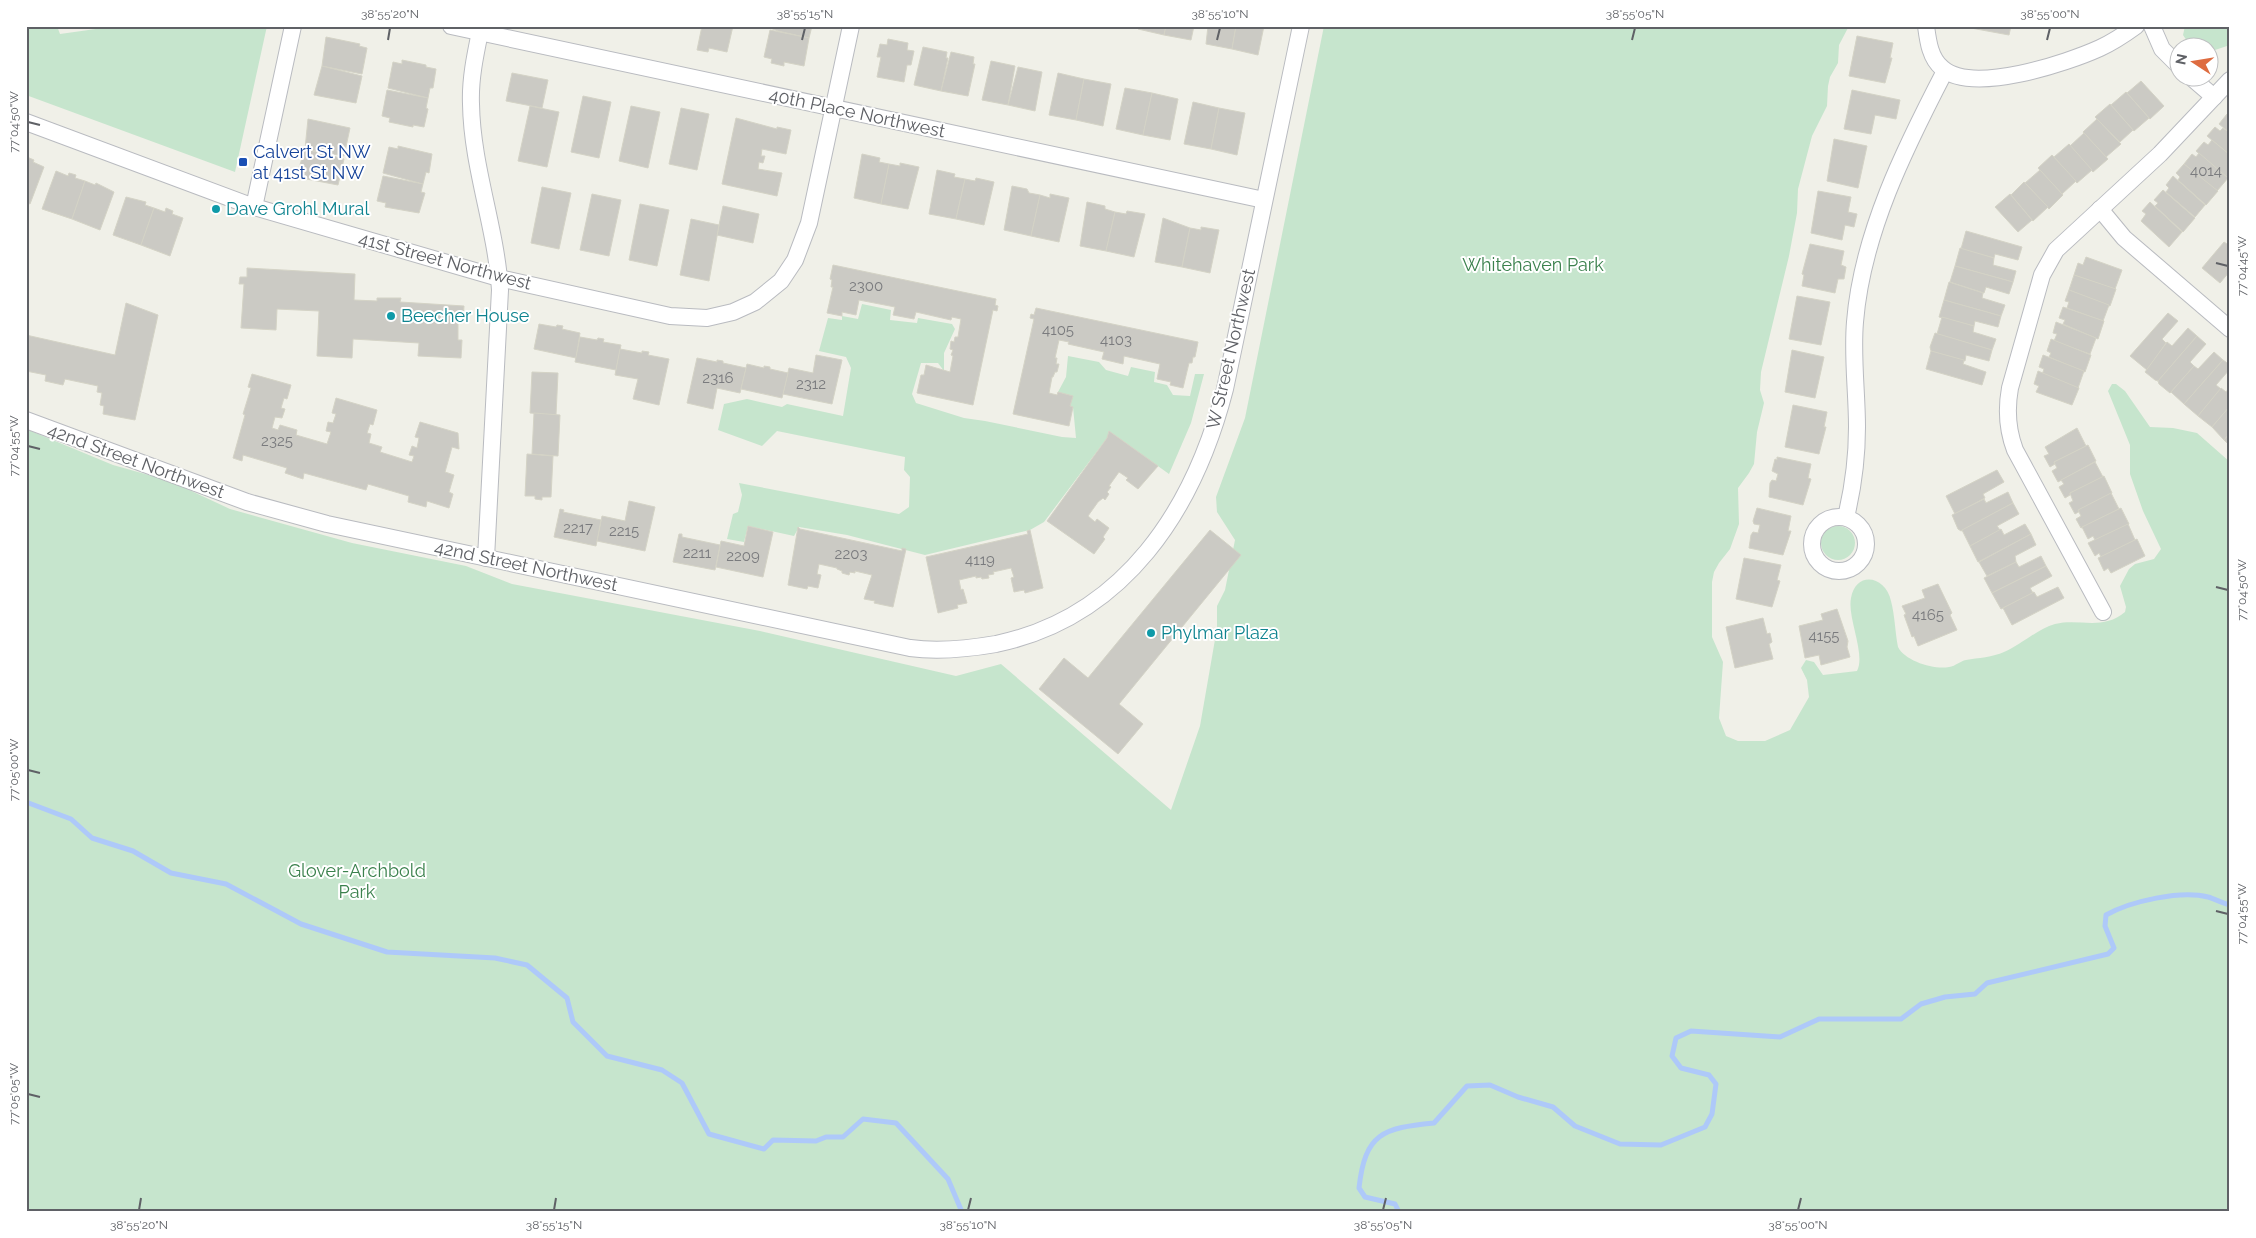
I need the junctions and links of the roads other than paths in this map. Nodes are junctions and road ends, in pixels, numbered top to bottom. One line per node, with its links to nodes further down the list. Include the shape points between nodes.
1 (293, 26): 17 (street)
2 (451, 26): 8 (street, 40th Place Northwest)
3 (850, 26): 14 (street, 41st Street Northwest)
4 (1301, 26): 16 (street, W Street Northwest)
5 (1926, 26): 10 (street, via 1935,60)
6 (2136, 26): 10 (street, via 2084,55 2031,71 1968,78)
7 (2152, 26): 9 (street)
8 (480, 32): 14 (street, 40th Place Northwest); 19 (street, via 471,84 472,126)
9 (2168, 55)
10 (1945, 71): 22 (street, via 1885,201 1863,267 1854,336 1856,461)
11 (2230, 80): 13 (street)
12 (2204, 88): 13 (street)
13 (2214, 97): 18 (street)
14 (833, 108): 16 (street, 40th Place Northwest); 19 (street, 41st Street Northwest, via 809,224 799,251 788,271 762,297 739,310 707,318 670,316)
15 (26, 122): 17 (street, 41st Street Northwest)
16 (1264, 200): 25 (street, W Street Northwest, via 1224,395 1192,482 1161,533 1130,572 1087,608)
17 (254, 207): 19 (street, 41st Street Northwest)
18 (2100, 210): 20 (street, via 2124,238); 24 (street, via 2056,250 2046,266 2010,388 2007,413 2015,450)
19 (499, 278): 23 (street)
20 (2230, 329)
21 (26, 420): 23 (street, 42nd Street Northwest, via 265,508)
22 (1846, 517)
23 (486, 558): 25 (street, 42nd Street Northwest, via 919,649 972,648)
24 (2103, 612)
25 (1037, 633)

